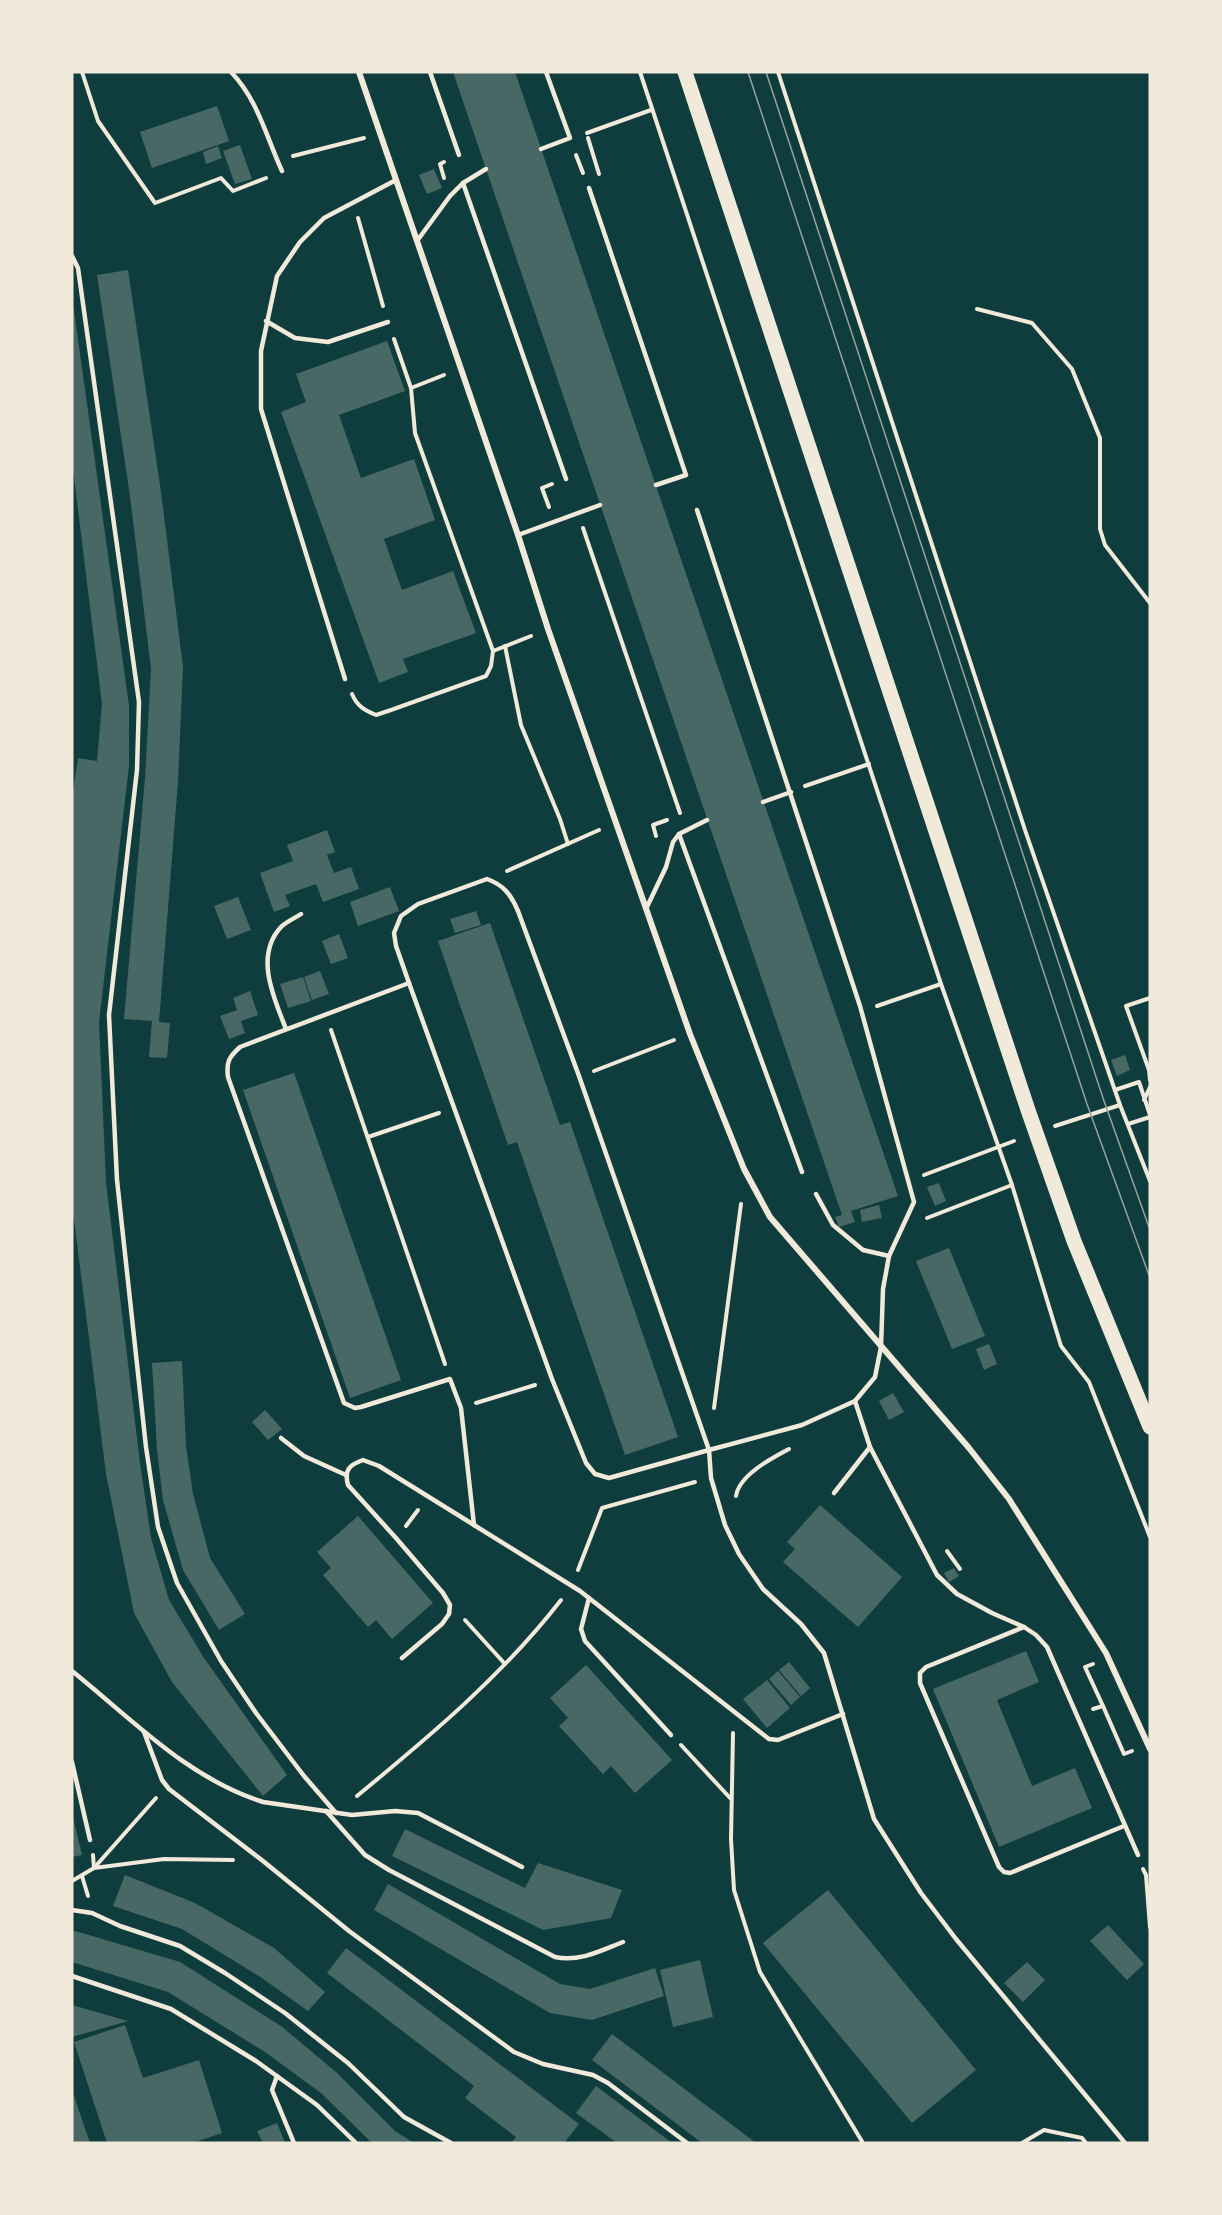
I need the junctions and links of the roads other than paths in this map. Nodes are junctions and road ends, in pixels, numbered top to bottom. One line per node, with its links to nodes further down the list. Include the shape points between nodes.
1 (231, 72): 9 (lane, via 256,105)
2 (359, 72): 10 (street)
3 (430, 72): 7 (lane)
4 (546, 72): 6 (lane, via 570,138)
5 (685, 72): 36 (main road, via 1028,1110 1074,1241)
6 (542, 149)
7 (459, 155)
8 (486, 169): 11 (lane)
9 (282, 171)
10 (396, 180): 13 (street); 15 (lane, via 324,218 300,242 277,276)
11 (463, 183): 13 (lane); 17 (lane)
12 (589, 188): 18 (lane, via 686,475)
13 (417, 241): 21 (street)
14 (72, 256): 53 (lane, via 78,268 139,702 137,770 109,1015 117,1180 158,1527 177,1583 221,1661 256,1713)
15 (266, 321): 16 (lane, via 295,338 328,342); 22 (lane, via 261,351 261,409)
16 (388, 322)
17 (566, 479)
18 (656, 485)
19 (600, 505): 21 (lane)
20 (697, 510): 23 (lane)
21 (518, 535): 27 (street)
22 (345, 679)
23 (791, 792): 24 (lane); 33 (lane, via 860,1006 914,1202)
24 (763, 802)
25 (707, 820): 26 (lane)
26 (679, 834): 27 (lane); 31 (lane)
27 (646, 909): 34 (street, via 744,1169 770,1217)
28 (301, 914): 30 (lane, via 281,927 267,969)
29 (409, 983): 30 (lane); 39 (lane, via 586,1463 595,1474 609,1478); 39 (lane, via 394,933 401,916 418,904 487,879 506,890 515,904 579,1076)
30 (286, 1029): 42 (lane, via 240,1047 226,1065 345,1403 361,1407 450,1378 461,1408)
31 (802, 1172)
32 (816, 1194): 33 (lane, via 833,1225 863,1250)
33 (889, 1256): 34 (lane, via 883,1289)
34 (881, 1347): 35 (lane, via 874,1377); 50 (street, via 1009,1499 1106,1653)
35 (855, 1401): 38 (lane); 39 (lane, via 802,1425)
36 (1150, 1427)
37 (281, 1438): 40 (lane, via 303,1456)
38 (870, 1447): 41 (lane); 44 (lane, via 922,1550 944,1584 992,1614)
39 (709, 1450): 47 (lane, via 711,1478 725,1525 763,1589 801,1624 824,1653)
40 (346, 1475): 42 (lane, via 349,1468 363,1460); 45 (lane, via 348,1485 450,1605 450,1614 442,1624)
41 (834, 1493)
42 (474, 1525): 43 (lane)
43 (589, 1598): 47 (lane, via 769,1739); 49 (lane, via 581,1629 585,1641)
44 (1024, 1627): 54 (lane, via 1047,1647); 54 (lane, via 926,1667 920,1673 920,1683 999,1868 1010,1873)
45 (402, 1658)
46 (72, 1671): 48 (lane)
47 (843, 1714): 66 (lane, via 874,1819 921,1893)
48 (144, 1732): 52 (lane, via 183,1763 250,1798); 65 (lane, via 169,1789 349,1931 514,2052 543,2064 593,2075)
49 (671, 1735)
50 (1150, 1749)
51 (72, 1762): 55 (lane)
52 (326, 1810): 53 (lane); 59 (lane, via 365,1855 388,1870 555,1957 580,1958)
53 (336, 1813): 57 (lane, via 418,1813)
54 (1124, 1826): 56 (lane)
55 (90, 1840)
56 (1138, 1855)
57 (522, 1867)
58 (72, 1910): 64 (lane, via 92,1913 180,1946 225,1973 348,2062 404,2117)
59 (623, 1941)
60 (72, 1976): 61 (lane, via 171,2009)
61 (277, 2076): 62 (lane, via 273,2090); 63 (lane, via 317,2105)
62 (294, 2143)
63 (356, 2143)
64 (451, 2143)
65 (687, 2143)
66 (1125, 2143)

